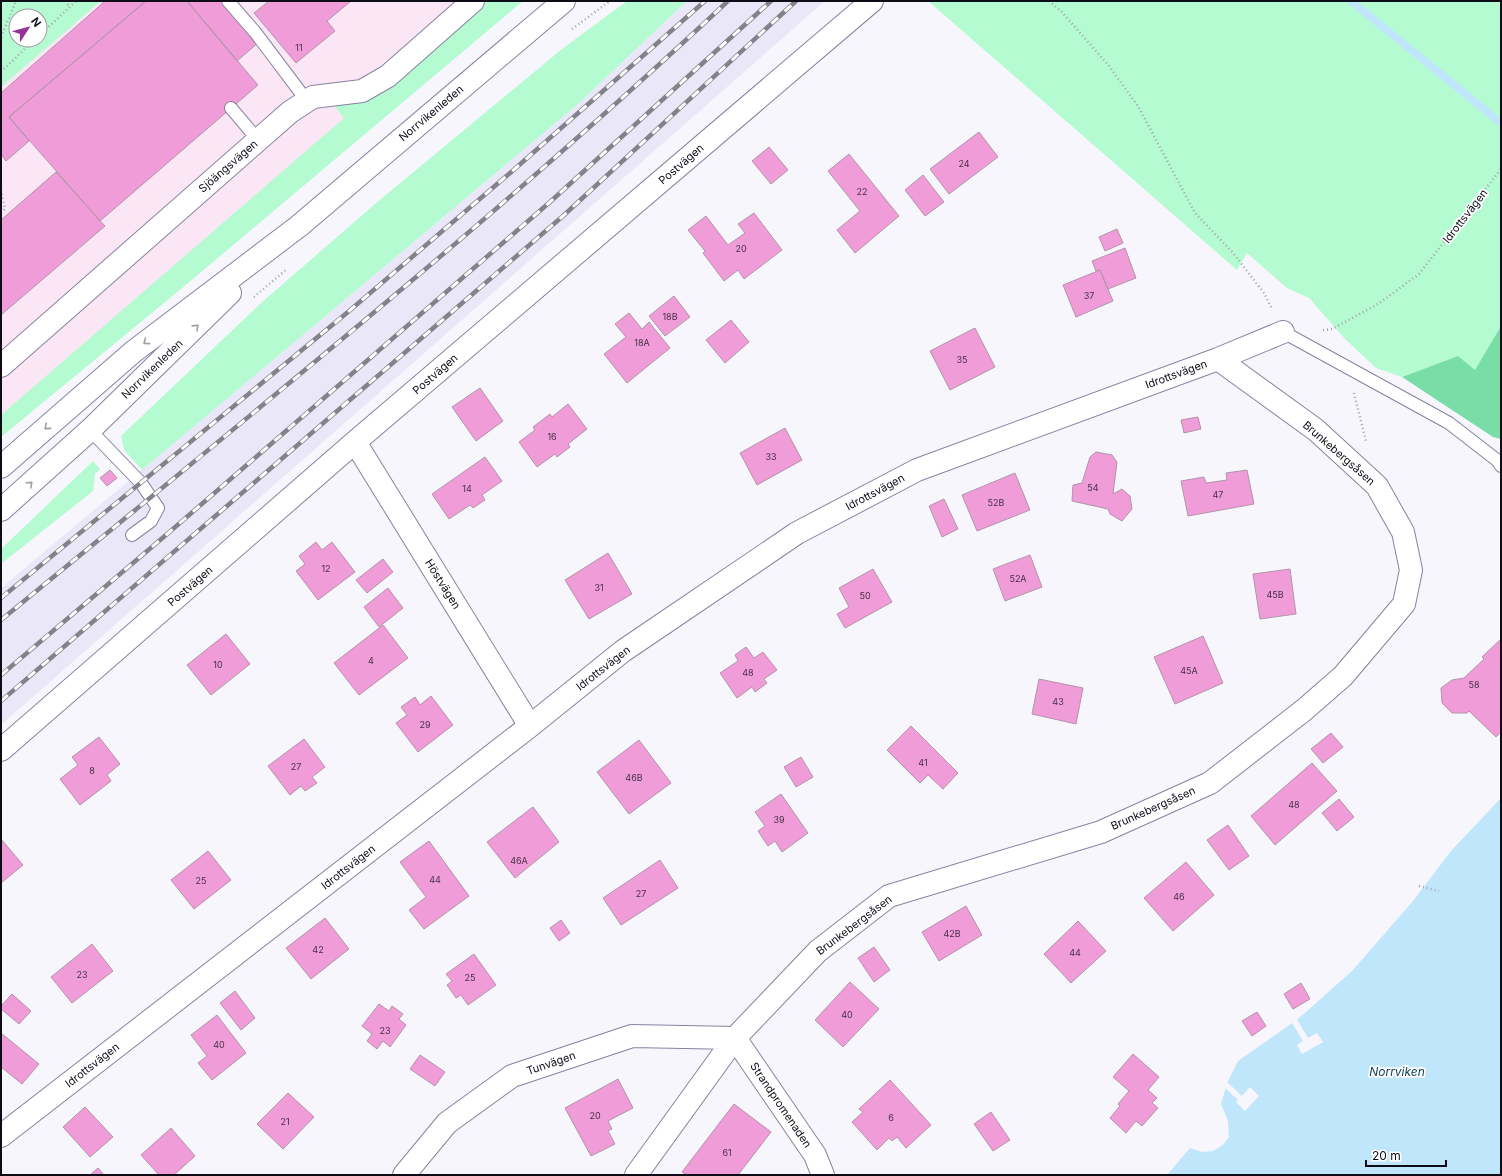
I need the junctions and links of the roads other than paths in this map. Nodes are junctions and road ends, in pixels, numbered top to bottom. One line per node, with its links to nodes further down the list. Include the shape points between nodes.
1 (228, 1): 5 (lane)
2 (473, 1): 5 (street, Sjöängsvägen, via 388,76 362,91)
3 (564, 1): 8 (street, Norrvikenleden)
4 (872, 1): 13 (street, Postvägen)
5 (307, 101): 7 (street, Sjöängsvägen)
6 (231, 108): 7 (lane)
7 (258, 140): 11 (street, Sjöängsvägen)
8 (300, 226): 12 (street, Norrvikenleden, one-way to 8); 15 (street, Norrvikenleden, one-way to 15, via 133,352)
9 (1283, 332): 10 (street, Idrottsvägen); 14 (lane, via 1449,423)
10 (1218, 358): 18 (street, Idrottsvägen, via 916,470 797,533 623,651); 20 (street, Brunkebergsåsen, via 1316,430 1377,486 1403,532 1411,570 1404,604 1343,676 1304,710 1210,783 1101,832 889,896 818,951)
11 (1, 366)
12 (90, 430): 16 (street, Norrvikenleden, one-way to 12); 17 (lane, via 141,483 158,508 151,521)
13 (355, 442): 18 (street, Höstvägen); 19 (street, Postvägen)
14 (1501, 466)
15 (1, 467)
16 (1, 510)
17 (132, 534)
18 (530, 726): 21 (street, Idrottsvägen)
19 (1, 750)
20 (735, 1038): 22 (street, Tunvägen, via 632,1036 512,1076 446,1123); 23 (street, Brunkebergsåsen); 24 (street, Strandpromenaden, via 815,1155)
21 (1, 1136)
22 (404, 1175)
23 (636, 1175)
24 (823, 1175)

